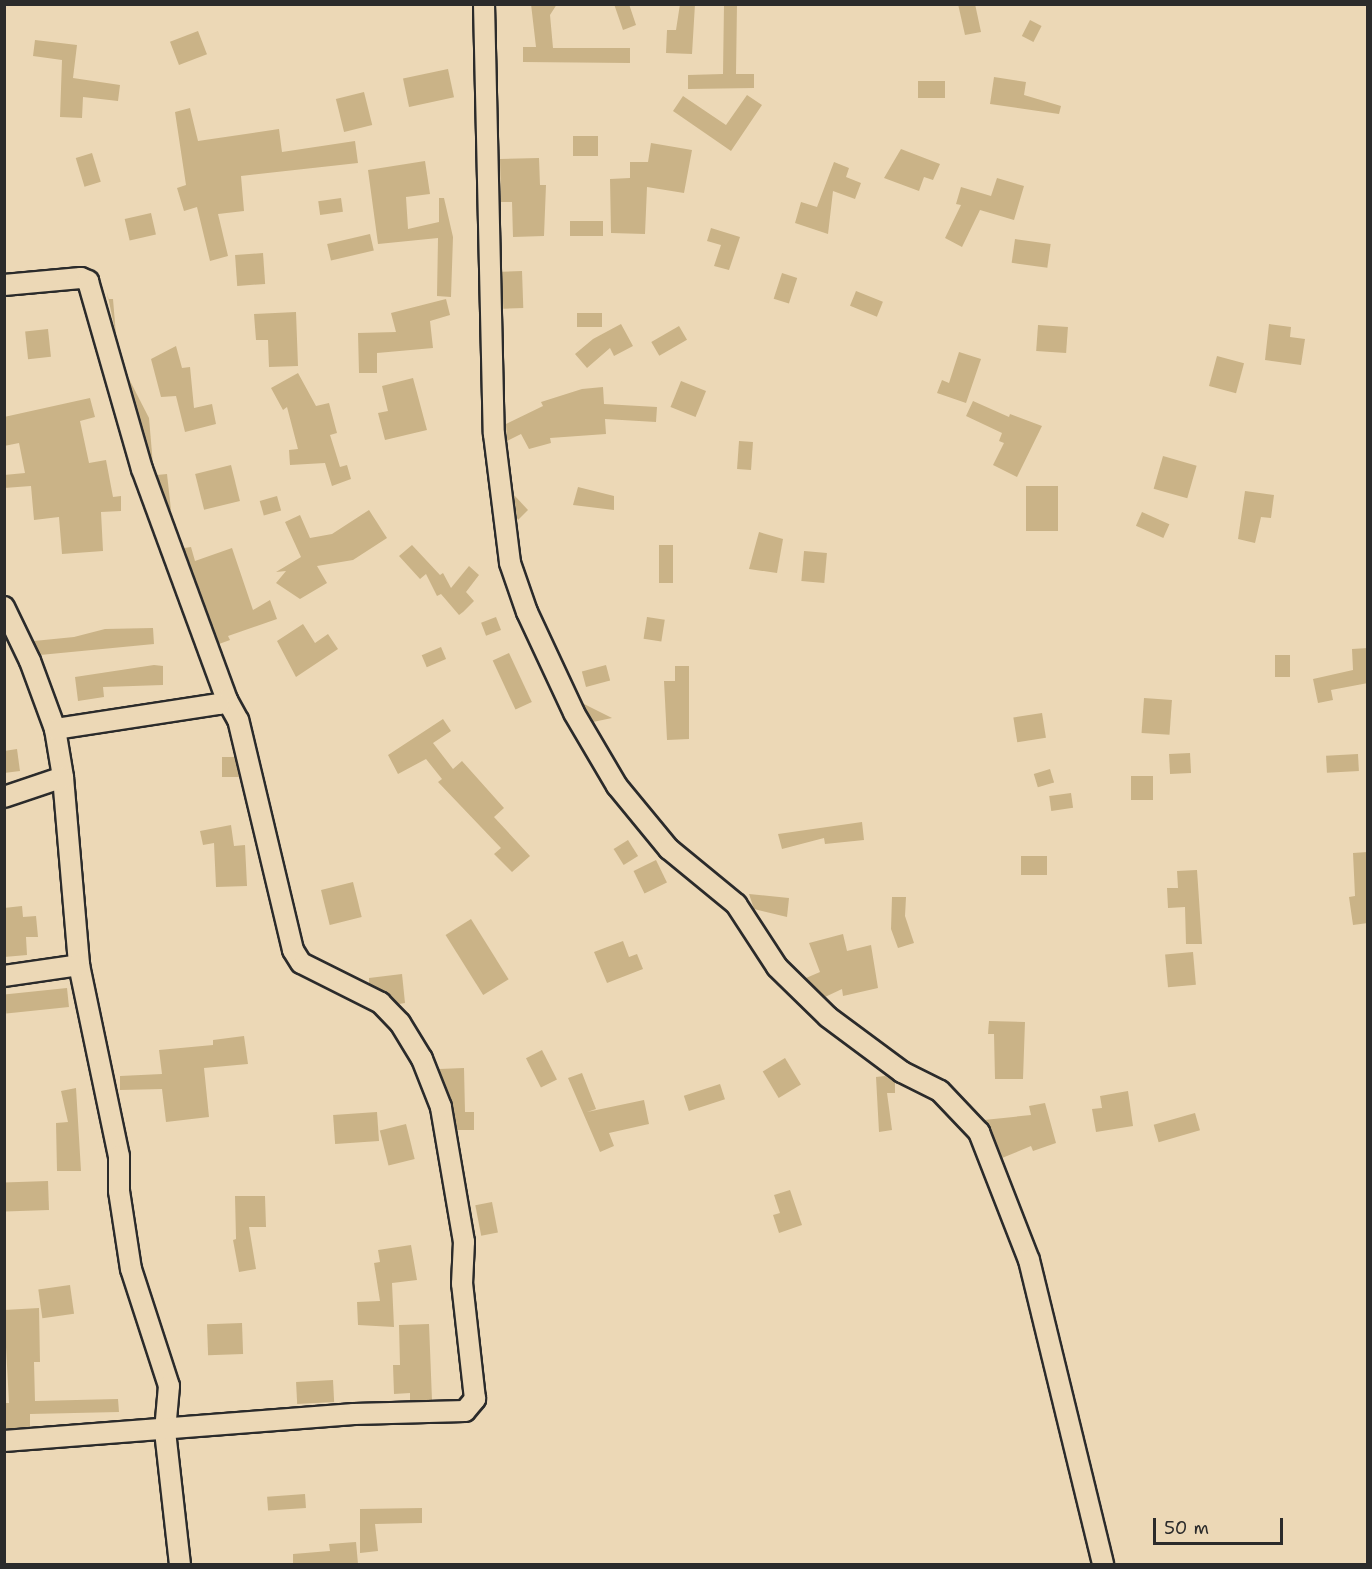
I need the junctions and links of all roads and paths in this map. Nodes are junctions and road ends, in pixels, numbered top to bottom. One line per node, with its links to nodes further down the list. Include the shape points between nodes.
1 (484, 4): 13 (street, via 494,434 510,563 527,612 574,713 617,786 669,849 736,904 777,967 828,1017 902,1072 940,1091 979,1131 1029,1260)
2 (4, 285): 4 (street, via 81,278 88,281 142,469)
3 (4, 607): 5 (street, via 30,661)
4 (227, 700): 5 (street); 10 (street, via 238,720 293,950 301,963 381,1003 400,1023 422,1059 441,1107 464,1242 462,1284 476,1399 465,1411 354,1414)
5 (55, 729): 6 (street)
6 (63, 777): 7 (street); 8 (street)
7 (4, 797)
8 (79, 965): 9 (street); 10 (street, via 119,1156 119,1191 131,1269 169,1386)
9 (4, 976)
10 (165, 1431): 11 (street); 12 (street)
11 (4, 1441)
12 (180, 1564)
13 (1103, 1564)

